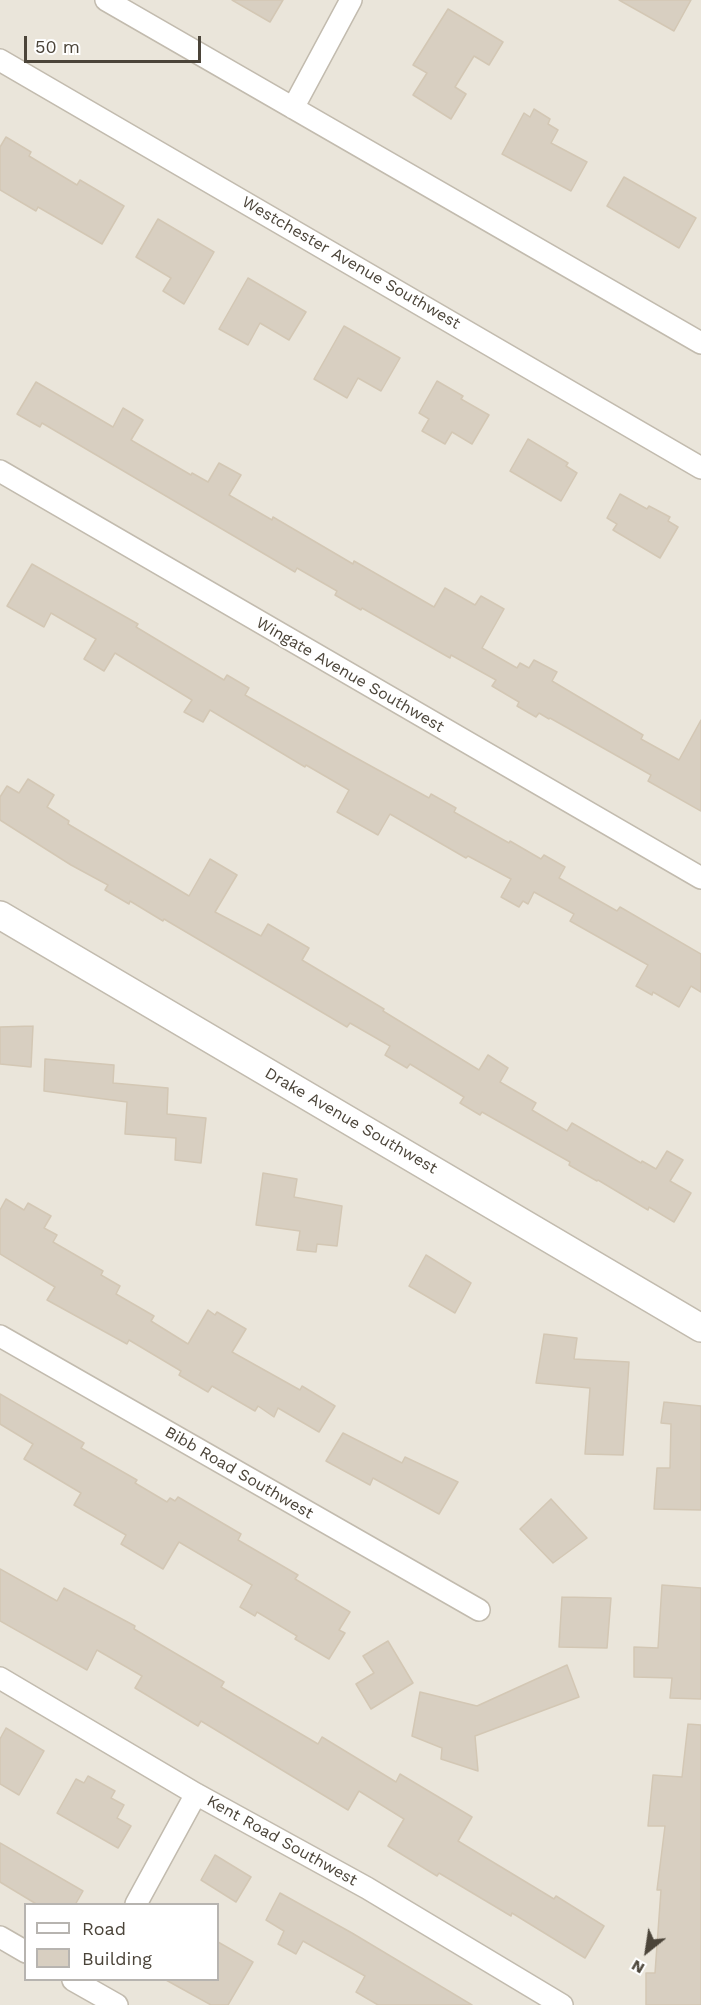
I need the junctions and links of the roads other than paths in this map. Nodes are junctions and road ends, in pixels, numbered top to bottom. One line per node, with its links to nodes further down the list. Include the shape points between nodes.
1 (106, 0): 4 (street)
2 (351, 0): 4 (street)
3 (0, 60): 6 (street, Westchester Avenue Southwest)
4 (293, 108): 5 (street)
5 (701, 343)
6 (701, 468)
7 (0, 471): 8 (street, Wingate Avenue Southwest)
8 (701, 878)
9 (0, 915): 10 (street, Drake Avenue Southwest)
10 (701, 1328)
11 (0, 1336): 12 (street, Bibb Road Southwest)
12 (479, 1610)
13 (0, 1678): 14 (street, Kent Road Southwest)
14 (196, 1794): 15 (street); 20 (street, Kent Road Southwest, via 367,1888)
15 (137, 1903)
16 (0, 1937): 17 (street)
17 (24, 1951)
18 (86, 1983): 19 (street)
19 (117, 2005)
20 (562, 2005)

